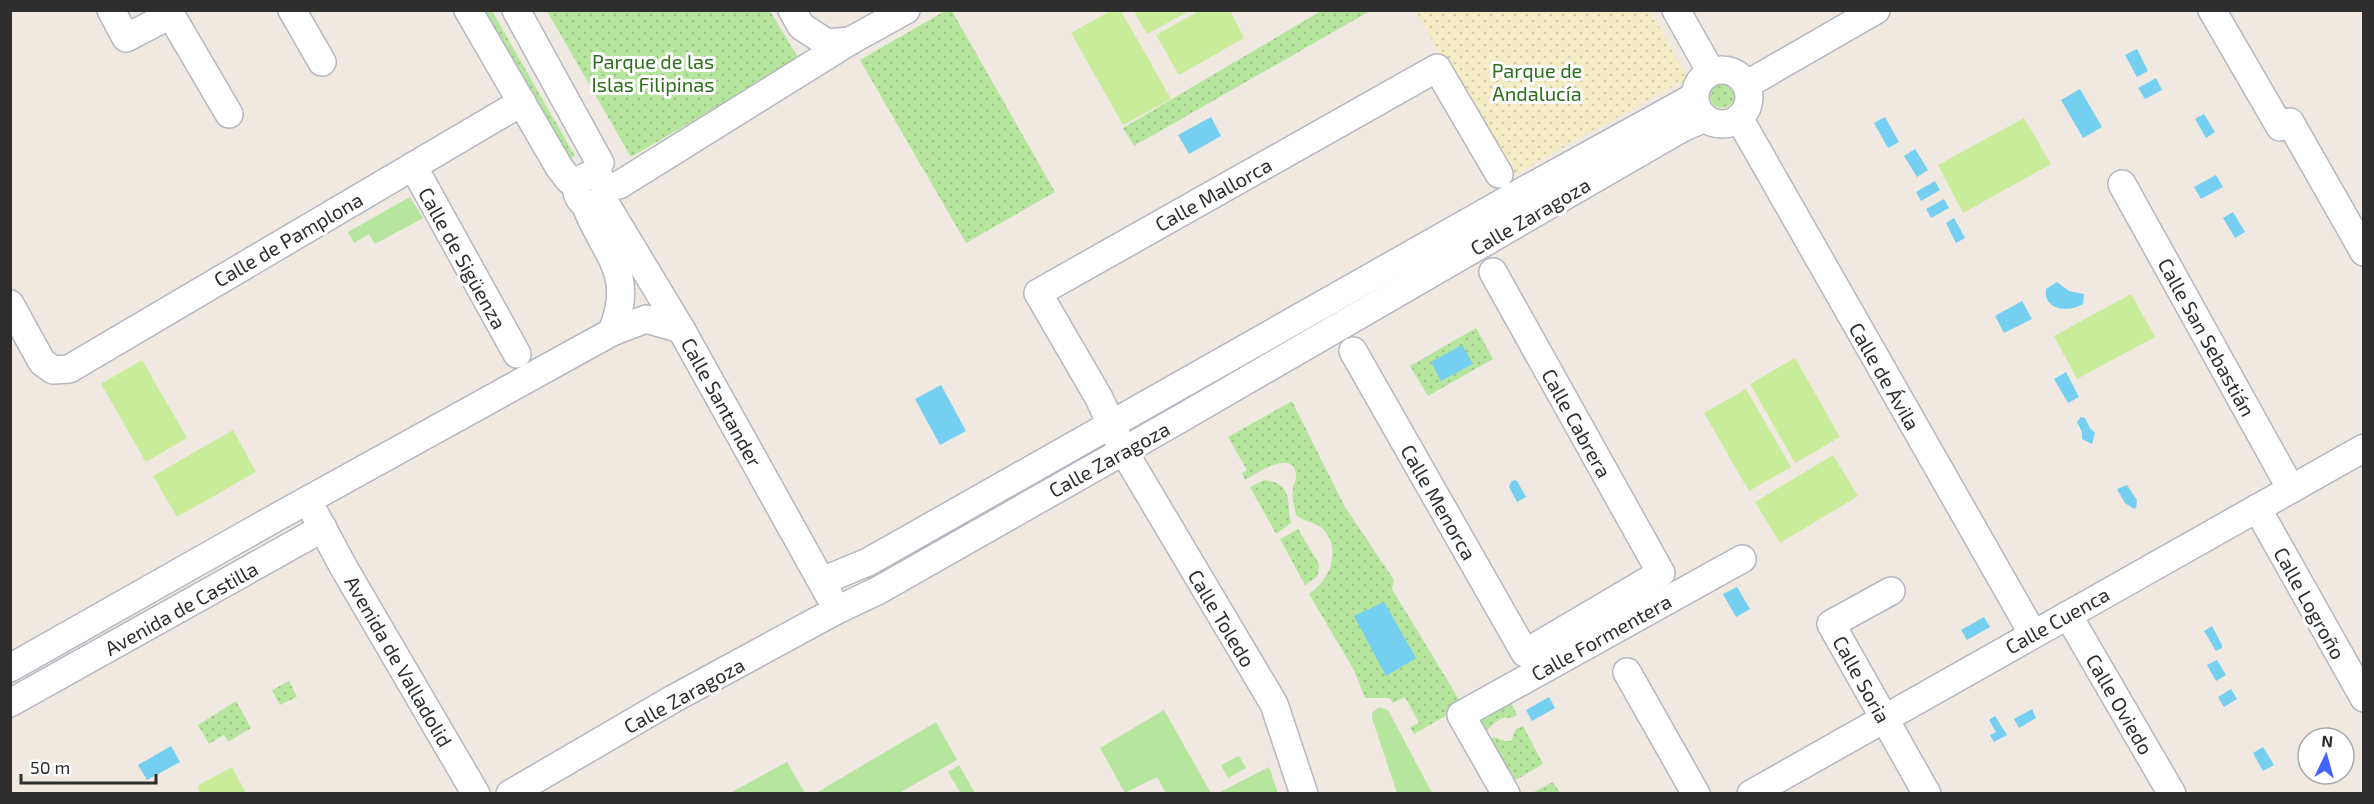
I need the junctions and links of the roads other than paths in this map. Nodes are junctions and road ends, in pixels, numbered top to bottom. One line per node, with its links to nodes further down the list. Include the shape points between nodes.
1 (111, 10): 10 (street, via 126,38)
2 (292, 10): 12 (street)
3 (468, 10): 15 (street, Calle Santander)
4 (516, 10): 22 (street, Calle Santander, via 600,163)
5 (792, 10): 11 (street, via 801,26 827,43)
6 (906, 10): 11 (street)
7 (1676, 10): 13 (street)
8 (1876, 10): 14 (street)
9 (2212, 10): 23 (street, via 2280,127 2290,122)
10 (169, 13): 17 (street)
11 (850, 41): 22 (street)
12 (322, 62)
13 (1711, 72): 14 (street, via 1733,73); 16 (street, via 1700,82)
14 (1746, 85): 18 (street, via 1748,103)
15 (522, 102): 19 (street, Calle de Pamplona); 22 (street, Calle Santander, via 569,180)
16 (1699, 108): 18 (street, via 1722,125); 30 (street, Calle Zaragoza, via 1507,200); 32 (street, Calle Zaragoza, via 1672,134)
17 (229, 114)
18 (1739, 118): 43 (street, Calle de Ávila)
19 (412, 166): 25 (street, Calle de Pamplona, via 69,369 53,370 42,362); 28 (street, Calle de Sigüenza)
20 (1499, 174): 30 (street, Calle Mallorca, via 1437,68 1038,292)
21 (2122, 184): 33 (street, Calle San Sebastián)
22 (596, 189): 26 (street, Calle Santander); 27 (street, Calle Santander, via 621,278 622,297)
23 (2364, 252)
24 (1493, 272): 38 (street, Calle Cabrera)
25 (10, 304)
26 (681, 329): 27 (street, Avenida de Castilla, via 646,319); 39 (street, Calle Santander)
27 (612, 332): 34 (street, Avenida de Castilla)
28 (515, 351)
29 (1353, 351): 44 (street, Calle Menorca)
30 (1111, 425): 32 (street, Calle Mallorca); 39 (street, Calle Zaragoza, via 868,562)
31 (2364, 448): 33 (street, Calle Cuenca)
32 (1123, 450): 41 (street, Calle Zaragoza, via 879,590); 52 (street, Calle Toledo, via 1274,704)
33 (2291, 489): 35 (street, Calle Cuenca)
34 (307, 501): 36 (street); 45 (street, Avenida de Castilla)
35 (2258, 508): 42 (street, Calle Cuenca); 47 (street, Calle Logroño)
36 (323, 528): 48 (street, Avenida de Castilla); 51 (street, Avenida de Valladolid)
37 (1742, 559): 53 (street, Calle Formentera, via 1461,715)
38 (1661, 573): 44 (street, Calle Formentera)
39 (822, 581): 41 (street, Calle Santander)
40 (1891, 591): 49 (street, Calle Soria, via 1832,624)
41 (837, 609): 50 (street, Calle Zaragoza)
42 (2068, 615): 43 (street, Calle Cuenca); 57 (street, Calle Oviedo)
43 (2033, 634): 49 (street, Calle Cuenca)
44 (1525, 653)
45 (10, 668)
46 (1627, 672): 54 (street)
47 (2364, 698)
48 (10, 703)
49 (1884, 718): 55 (street, Calle Cuenca); 56 (street, Calle Soria)
50 (512, 793)
51 (476, 794)
52 (1304, 794)
53 (1506, 794)
54 (1696, 794)
55 (1751, 794)
56 (1927, 794)
57 (2172, 794)

